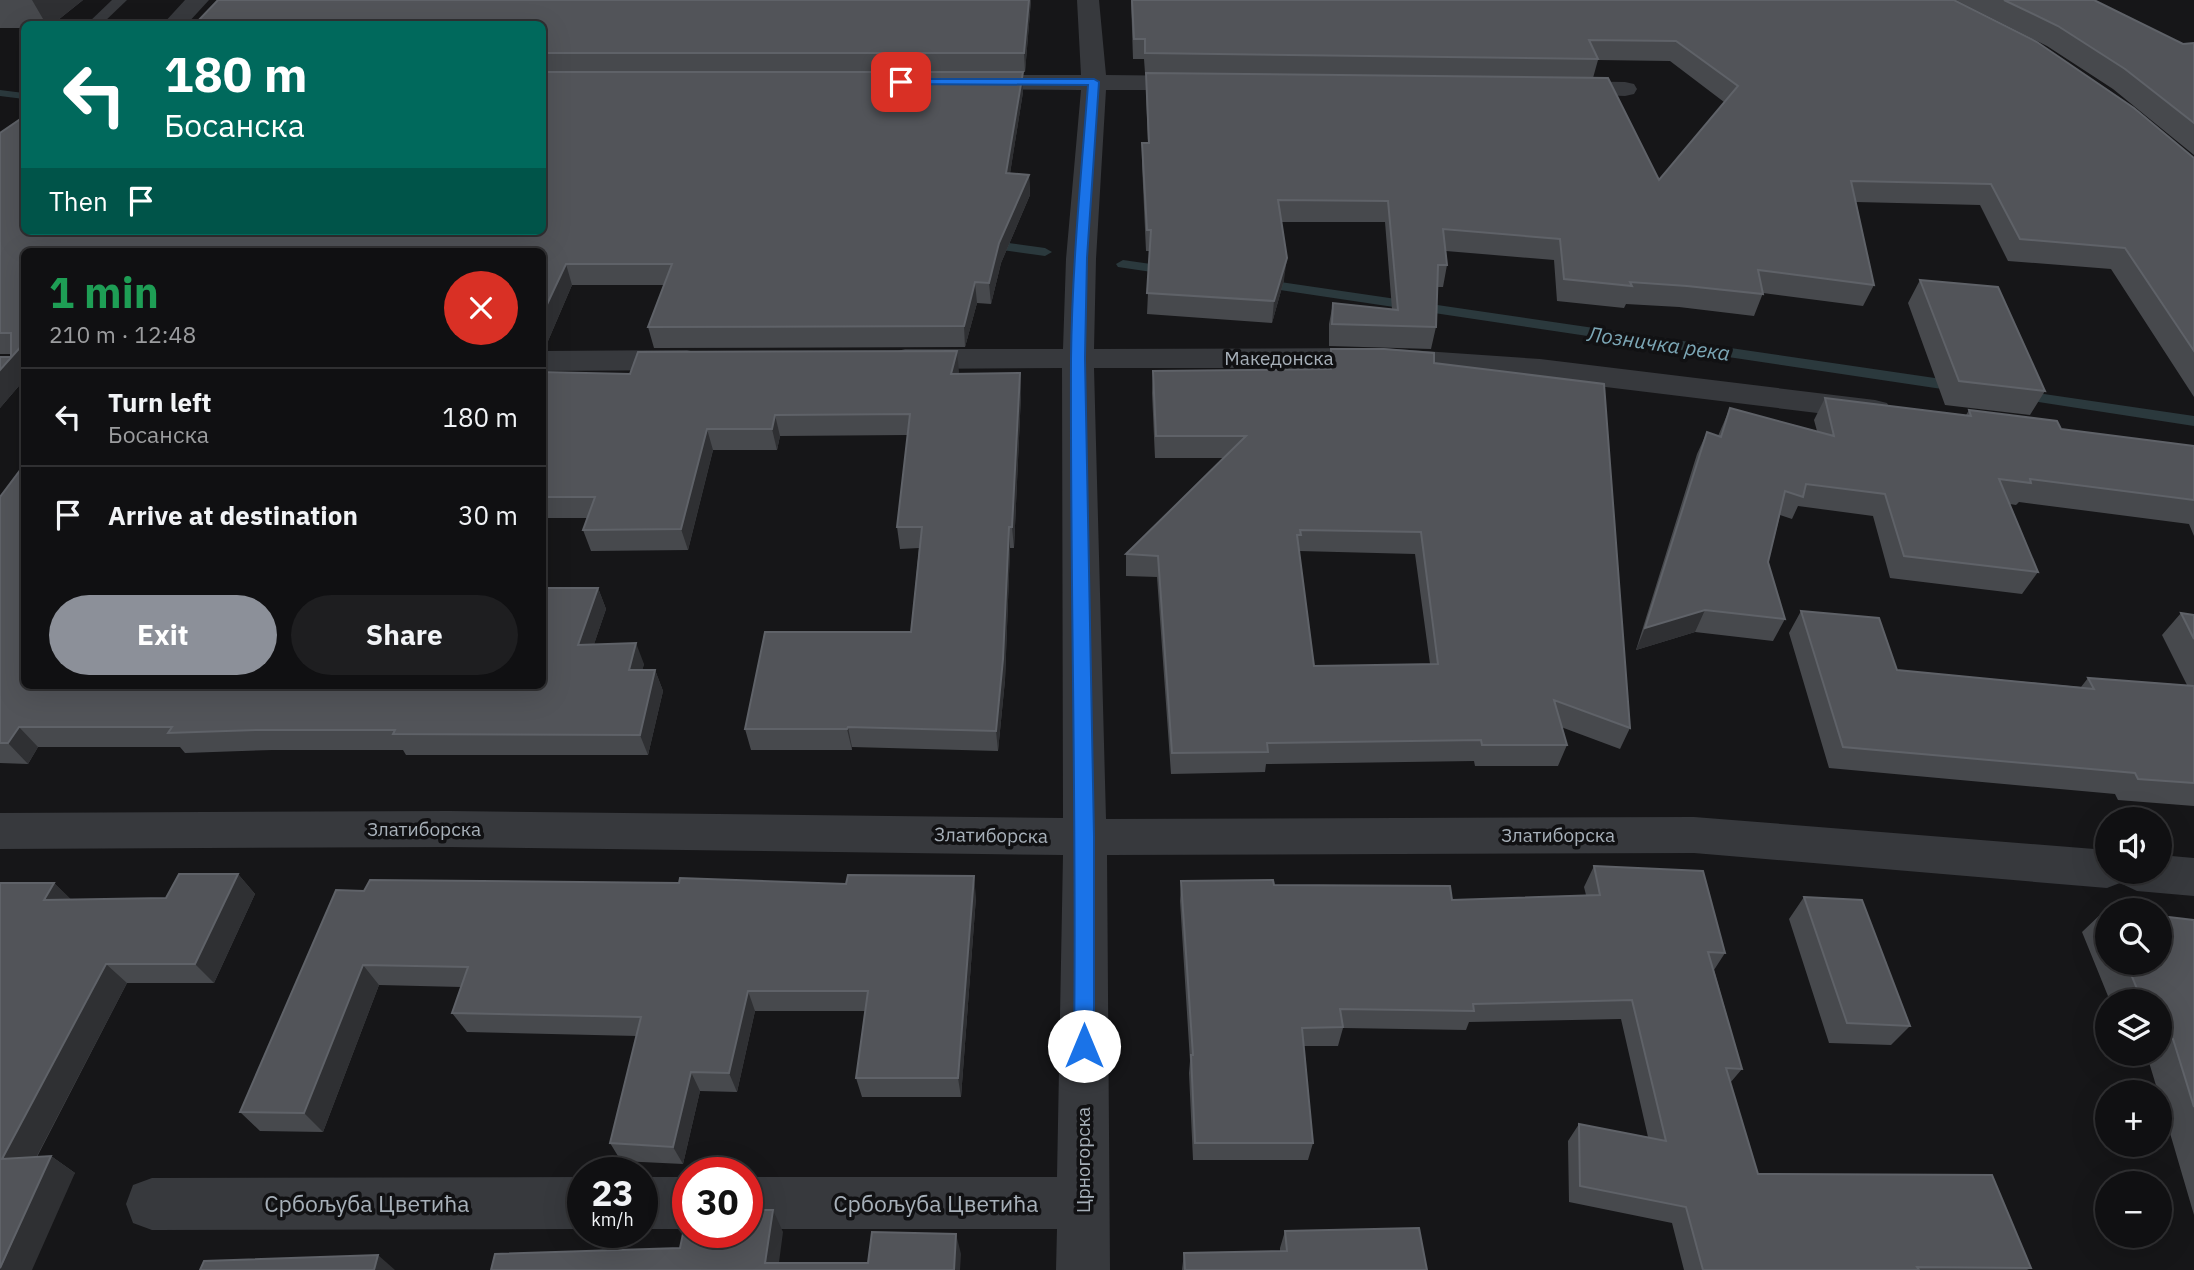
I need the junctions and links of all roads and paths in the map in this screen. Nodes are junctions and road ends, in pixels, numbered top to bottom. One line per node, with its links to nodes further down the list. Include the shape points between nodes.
1 (120, 0): 4 (lane)
2 (198, 0): 5 (street)
3 (1088, 0): 7 (street, Црногорска)
4 (97, 21)
5 (177, 21)
6 (942, 82): 7 (street)
7 (1094, 82): 8 (street); 11 (street, Црногорска)
8 (1219, 83)
9 (1541, 88): 10 (street)
10 (1625, 89)
11 (1078, 358): 12 (street, Македонска); 15 (street, Македонска, via 1380,358 1540,369); 17 (street, Црногорска)
12 (872, 359)
13 (721, 360): 14 (street)
14 (546, 361)
15 (1901, 413)
16 (0, 831): 17 (street, Златиборска, via 449,829)
17 (1085, 836): 18 (street, Златиборска, via 1693,835); 23 (street, Црногорска)
18 (2095, 868)
19 (2172, 875): 20 (street)
20 (2194, 877)
21 (567, 1203): 24 (street, Србољуба Цветића)
22 (763, 1203): 23 (street, Србољуба Цветића)
23 (1083, 1203): 25 (street, Црногорска)
24 (152, 1204)
25 (1083, 1270)

